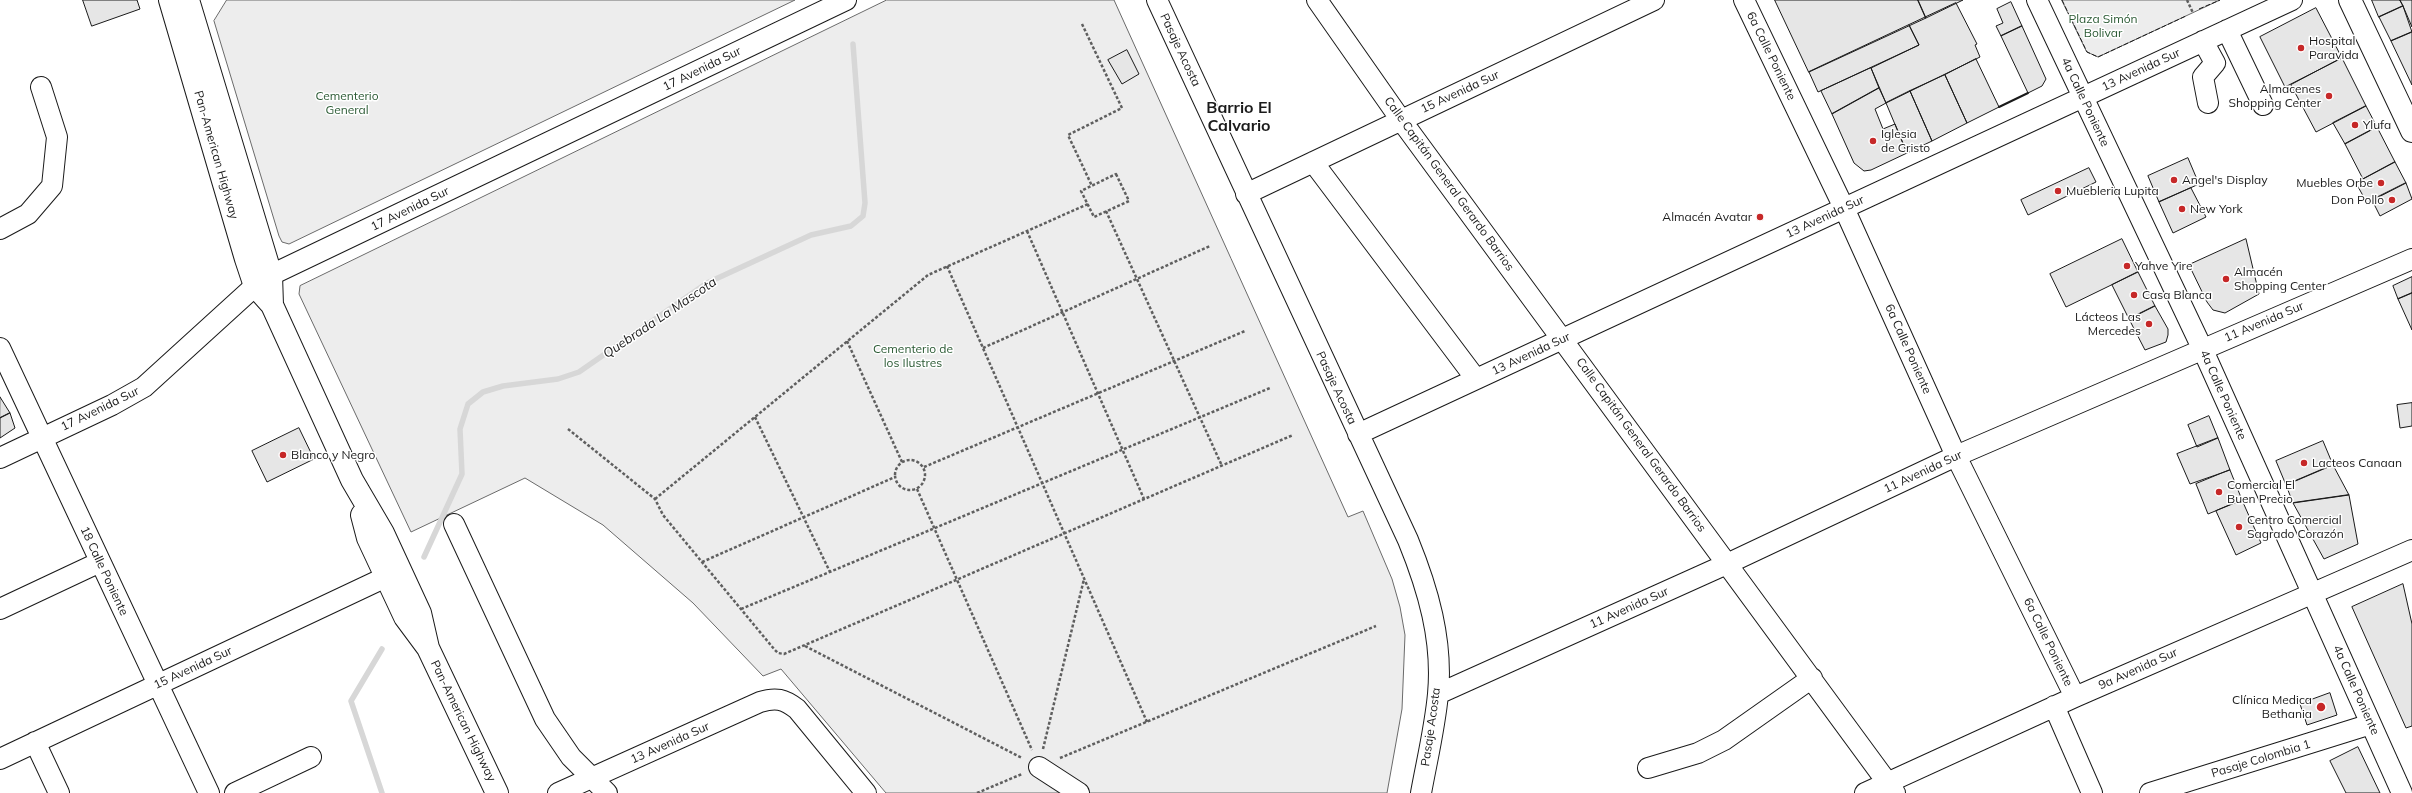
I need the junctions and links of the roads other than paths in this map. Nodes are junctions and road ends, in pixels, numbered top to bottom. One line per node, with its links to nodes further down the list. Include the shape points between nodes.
1 (170, 0): 24 (main road, Pan-American Highway)
2 (188, 0): 24 (main road, Pan-American Highway)
3 (846, 0): 24 (street, 17 Avenida Sur)
4 (1157, 0): 20 (street, Pasaje Acosta)
5 (1654, 0): 17 (street, 15 Avenida Sur)
6 (1744, 0): 21 (street, 6a Calle Poniente)
7 (2037, 0): 14 (street, 4a Calle Poniente)
8 (2292, 0): 11 (street, 13 Avenida Sur)
9 (2350, 0): 18 (main road)
10 (1323, 2): 17 (street, Calle Capitán General Gerardo Barrios)
11 (2227, 30): 12 (street, 13 Avenida Sur); 16 (street)
12 (2203, 41): 14 (street, 13 Avenida Sur); 15 (street, via 2215,63 2203,77)
13 (41, 87): 22 (street, via 58,137 52,186 28,214)
14 (2082, 98): 21 (street, 13 Avenida Sur); 27 (street, 4a Calle Poniente)
15 (2208, 103)
16 (2263, 106)
17 (1401, 120): 19 (street, 15 Avenida Sur); 25 (street, Calle Capitán General Gerardo Barrios)
18 (2412, 130)
19 (1313, 162): 20 (street, 15 Avenida Sur); 28 (street)
20 (1246, 194): 29 (street, Pasaje Acosta)
21 (1844, 208): 25 (street, 13 Avenida Sur); 31 (street, 6a Calle Poniente)
22 (0, 229)
23 (2412, 258): 27 (street, 11 Avenida Sur)
24 (263, 281): 30 (street, 17 Avenida Sur, via 144,387); 33 (main road, Pan-American Highway)
25 (1563, 339): 28 (street, 13 Avenida Sur); 37 (street, Calle Capitán General Gerardo Barrios)
26 (0, 348): 30 (street, 18 Calle Poniente)
27 (2202, 348): 31 (street, 11 Avenida Sur); 39 (street, 4a Calle Poniente)
28 (1476, 379): 29 (street, 13 Avenida Sur)
29 (1358, 434): 44 (street, Pasaje Acosta, via 1408,540 1426,585 1435,627)
30 (41, 438): 32 (street, 17 Avenida Sur); 36 (street, 18 Calle Poniente)
31 (1956, 456): 37 (street, 11 Avenida Sur); 45 (street, 6a Calle Poniente)
32 (0, 458)
33 (352, 480): 38 (main road, Pan-American Highway, via 368,538); 41 (main road, Pan-American Highway, via 383,533 420,613)
34 (454, 524): 53 (street, via 545,719 571,757)
35 (2412, 550): 39 (street, 9a Avenida Sur)
36 (100, 562): 40 (street); 43 (street, 18 Calle Poniente)
37 (1729, 564): 42 (street, Calle Capitán General Gerardo Barrios); 44 (street, 11 Avenida Sur)
38 (386, 577): 41 (main road, Pan-American Highway, via 405,617); 43 (street, 15 Avenida Sur)
39 (2312, 592): 45 (street, 9a Avenida Sur); 47 (street, 4a Calle Poniente)
40 (0, 609)
41 (428, 648): 58 (main road, Pan-American Highway)
42 (1812, 678): 52 (street, via 1724,740 1698,753); 54 (street, Calle Capitán General Gerardo Barrios)
43 (158, 684): 48 (street, 15 Avenida Sur); 56 (street, 18 Calle Poniente)
44 (1438, 694): 63 (street, Pasaje Acosta)
45 (2075, 697): 46 (street, 9a Avenida Sur)
46 (2054, 706): 54 (street, 9a Avenida Sur); 65 (street)
47 (2371, 724): 66 (street, Pasaje Colombia 1); 67 (street, 4a Calle Poniente)
48 (35, 742): 50 (street, 15 Avenida Sur); 55 (street)
49 (311, 757): 57 (street)
50 (0, 759)
51 (1039, 767): 62 (street)
52 (1648, 768)
53 (591, 778): 59 (street, 13 Avenida Sur); 60 (street); 61 (street, 13 Avenida Sur, via 760,702 775,698 797,709)
54 (1892, 788): 64 (street, 9a Avenida Sur)
55 (59, 793)
56 (209, 793)
57 (236, 793)
58 (498, 793)
59 (558, 793)
60 (607, 793)
61 (866, 793)
62 (1079, 793)
63 (1421, 793)
64 (1865, 793)
65 (2092, 793)
66 (2150, 793)
67 (2402, 793)

